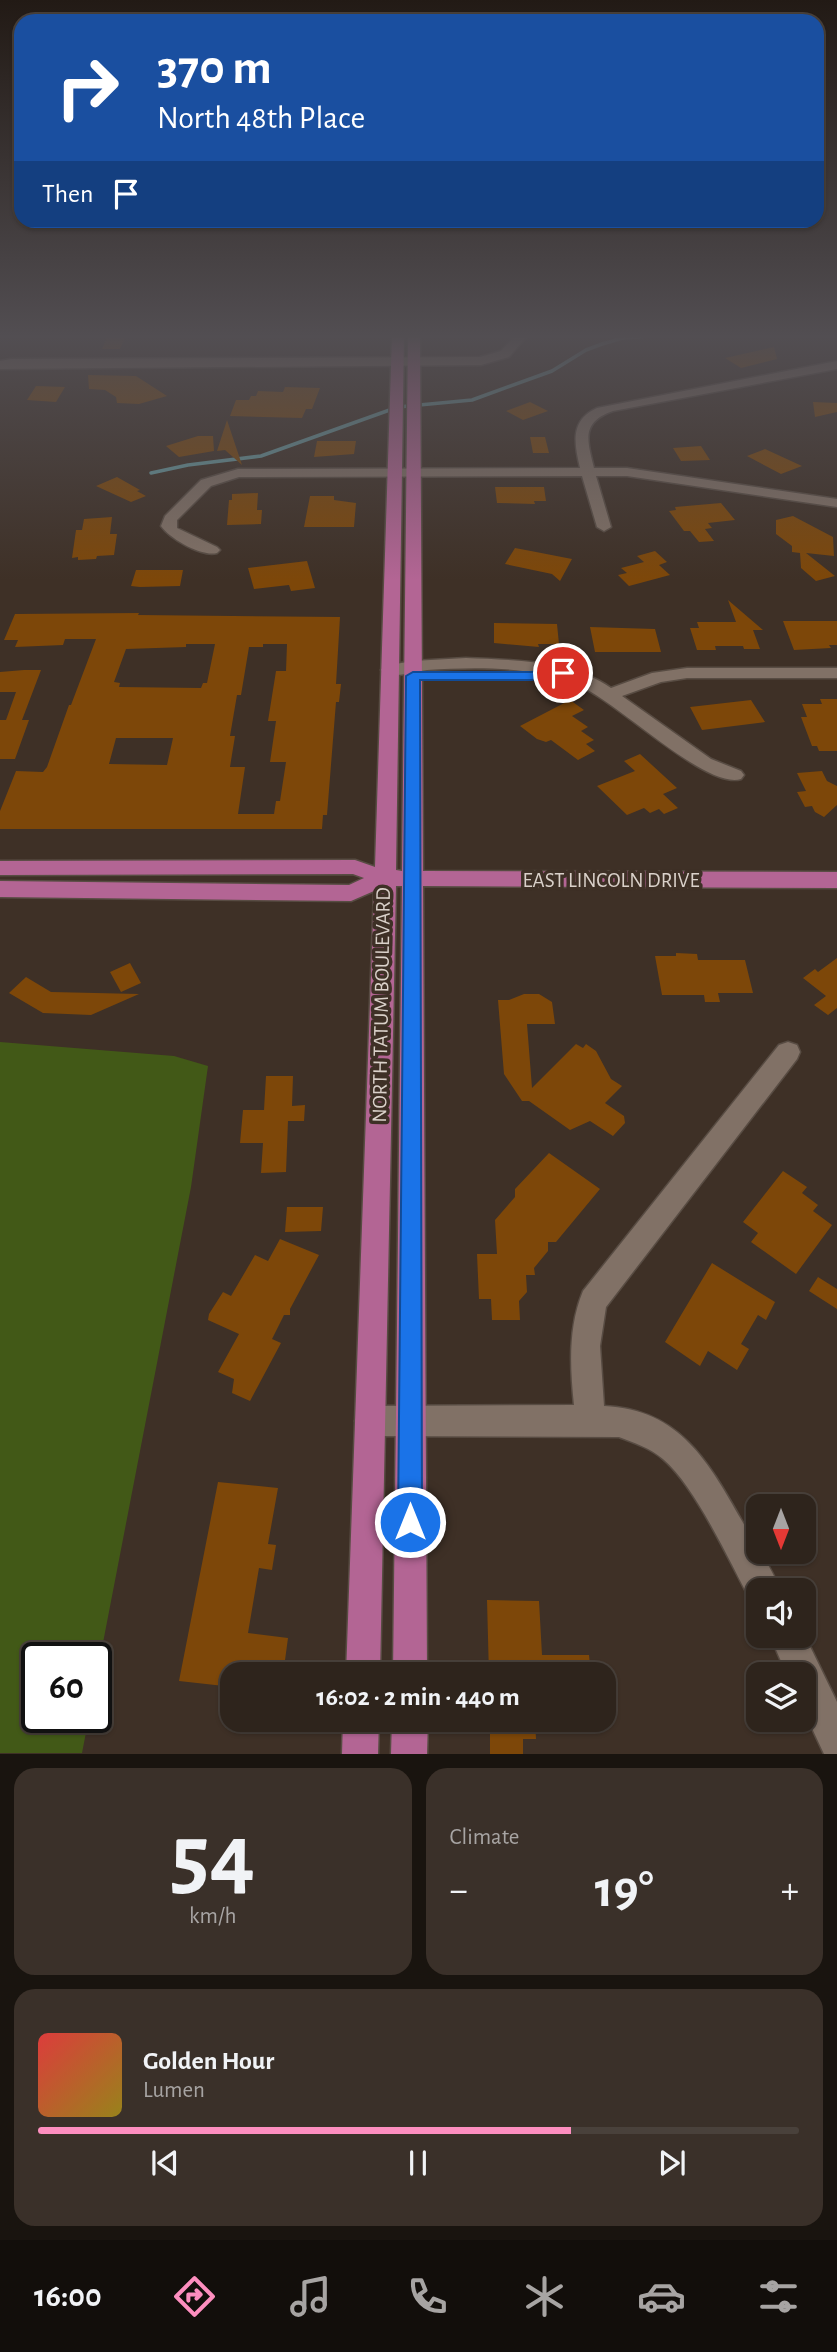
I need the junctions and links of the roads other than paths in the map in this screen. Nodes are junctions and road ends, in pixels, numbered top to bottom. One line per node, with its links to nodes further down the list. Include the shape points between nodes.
1 (406, 417): 4 (main road, NORTH TATUM BOULEVARD)
2 (593, 417): 3 (street, via 583,427)
3 (588, 471): 4 (street); 5 (street, via 627,472); 6 (street)
4 (405, 472): 7 (street, via 251,472 215,479 206,483 168,526); 8 (main road, NORTH TATUM BOULEVARD); 9 (main road, NORTH TATUM BOULEVARD)
5 (832, 504)
6 (604, 527)
7 (212, 550)
8 (390, 670): 9 (street); 14 (main road, NORTH TATUM BOULEVARD)
9 (413, 671): 11 (street, via 563,673); 15 (main road, NORTH TATUM BOULEVARD)
10 (837, 673): 11 (street, via 687,673 658,677)
11 (610, 694): 12 (street, via 704,763)
12 (734, 775)
13 (0, 869): 14 (main road, EAST LINCOLN DRIVE, via 355,867)
14 (384, 878): 15 (main road, EAST LINCOLN DRIVE); 17 (main road, EAST LINCOLN DRIVE, via 351,892); 20 (main road, NORTH TATUM BOULEVARD)
15 (412, 879): 16 (main road, EAST LINCOLN DRIVE); 19 (main road, NORTH TATUM BOULEVARD)
16 (837, 880)
17 (0, 889)
18 (788, 1052): 21 (street, via 593,1300 585,1334)
19 (410, 1420): 20 (street); 21 (street); 25 (main road, NORTH TATUM BOULEVARD)
20 (370, 1421): 24 (main road, NORTH TATUM BOULEVARD)
21 (591, 1421): 22 (street, via 619,1422 649,1432 674,1448 697,1473)
22 (757, 1578)
23 (793, 1648): 28 (street)
24 (363, 1662)
25 (410, 1662)
26 (361, 1732): 29 (main road)
27 (410, 1732): 30 (main road)
28 (837, 1741)
29 (360, 1754)
30 (410, 1754)

